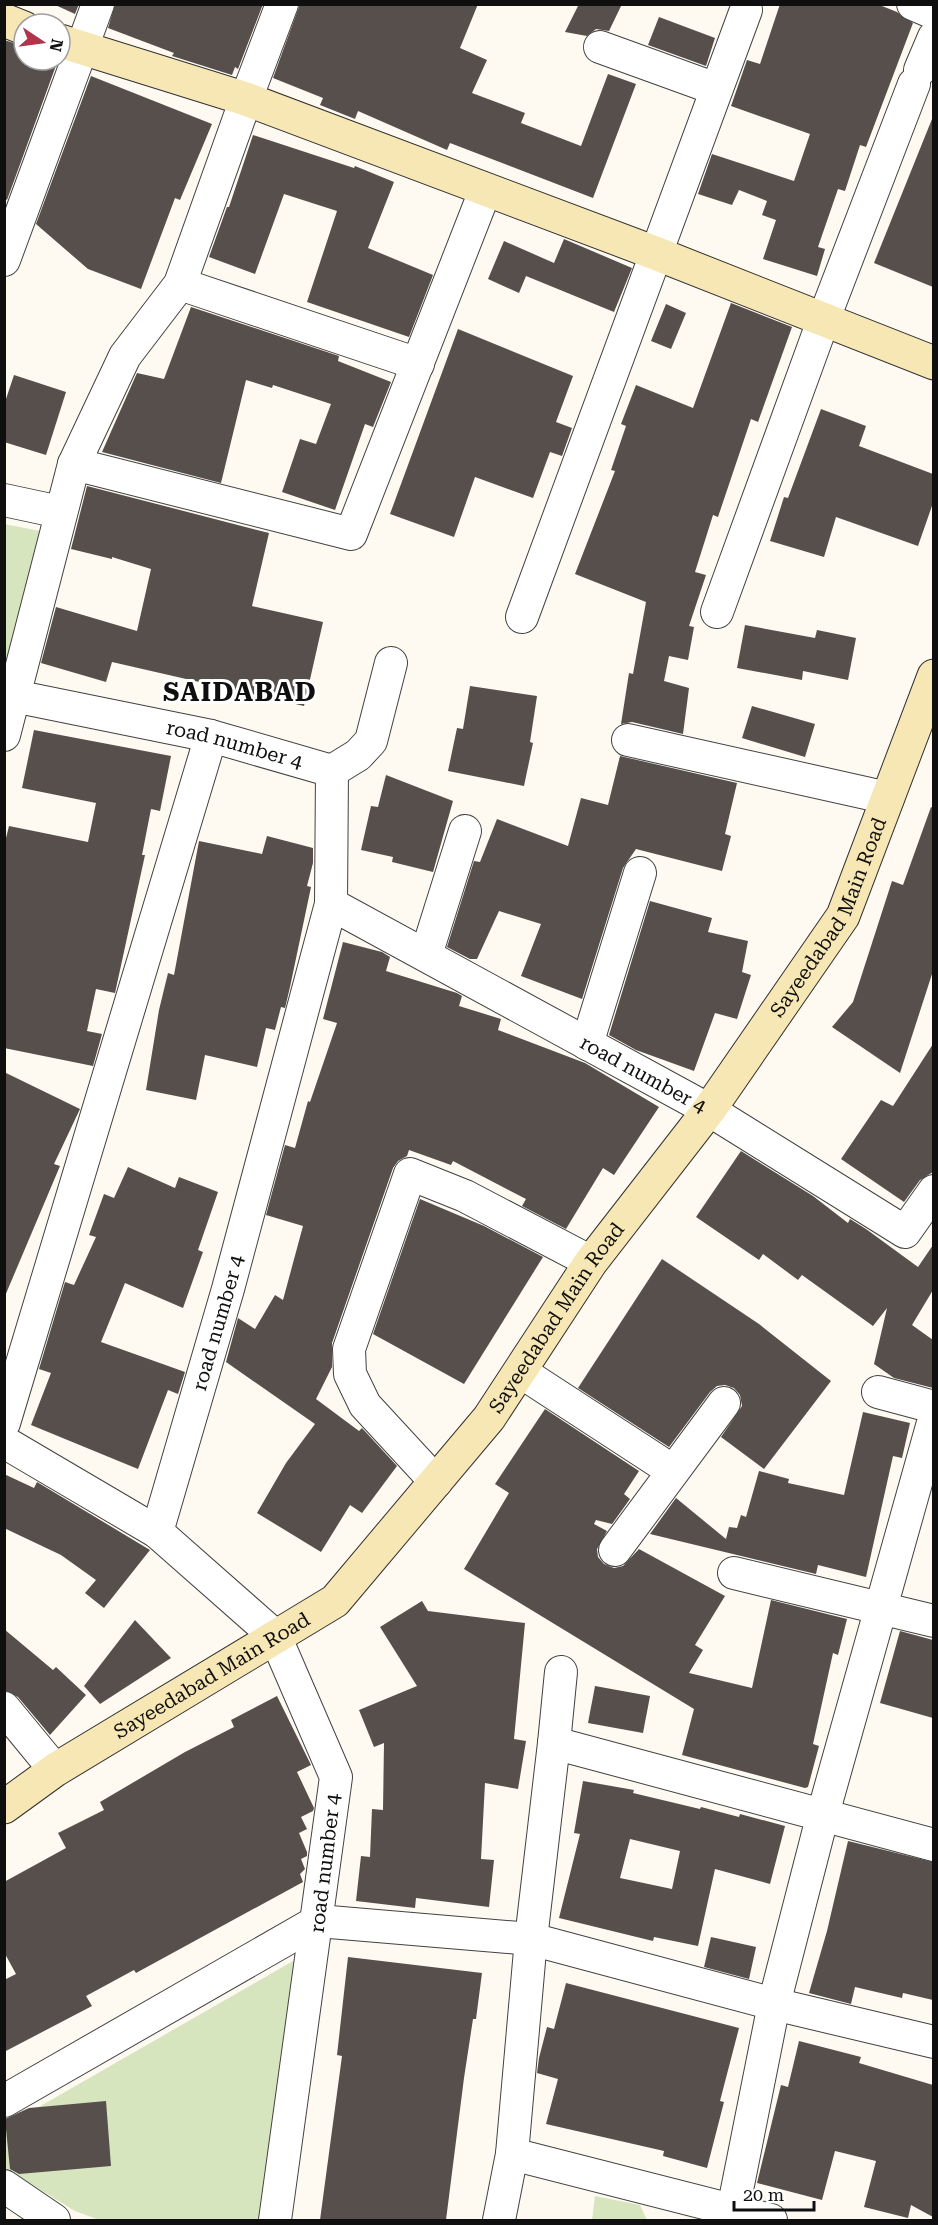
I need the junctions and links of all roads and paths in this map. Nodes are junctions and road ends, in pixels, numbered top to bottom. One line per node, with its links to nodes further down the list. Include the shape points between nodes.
1 (98, 4): 7 (street)
2 (282, 4): 12 (street)
3 (913, 4): 5 (street)
4 (746, 10): 11 (street)
5 (933, 13)
6 (933, 37): 17 (street)
7 (72, 41)
8 (72, 45): 12 (main road)
9 (600, 46): 11 (street)
10 (61, 72): 15 (street)
11 (716, 89): 14 (street)
12 (246, 99): 13 (main road); 16 (street)
13 (486, 191): 14 (main road); 18 (street)
14 (655, 253): 17 (main road); 24 (street)
15 (4, 260)
16 (180, 284): 18 (street); 20 (street, via 125,356)
17 (822, 321): 19 (main road); 23 (street)
18 (418, 363): 20 (street, via 351,534)
19 (933, 363)
20 (74, 464): 22 (street)
21 (4, 500): 22 (street)
22 (60, 512): 27 (street)
23 (717, 612)
24 (522, 617)
25 (391, 663): 31 (street, via 370,741 358,755)
26 (933, 676): 32 (main road, Sayeedabad Main Road)
27 (9, 695): 28 (street); 29 (street, road number 4)
28 (4, 735)
29 (211, 736): 31 (street, road number 4); 46 (street)
30 (628, 740): 32 (street)
31 (332, 771): 35 (street, road number 4)
32 (888, 798): 38 (main road, Sayeedabad Main Road, via 843,916)
33 (465, 831): 36 (street)
34 (640, 873): 37 (street)
35 (331, 904): 36 (street, road number 4); 50 (street, road number 4, via 228,1289)
36 (426, 955): 37 (street, road number 4)
37 (587, 1044): 38 (street, road number 4)
38 (708, 1110): 39 (street, road number 4, via 905,1232); 40 (main road, Sayeedabad Main Road)
39 (933, 1191)
40 (591, 1262): 41 (main road, Sayeedabad Main Road); 49 (street, via 465,1196 410,1174 349,1349 350,1374 365,1405)
41 (521, 1372): 48 (street); 49 (main road, Sayeedabad Main Road)
42 (878, 1392): 44 (street)
43 (723, 1402): 48 (street)
44 (933, 1407)
45 (933, 1419): 53 (street)
46 (4, 1423)
47 (4, 1442): 50 (street, road number 4)
48 (673, 1471): 51 (street)
49 (436, 1482): 55 (main road, Sayeedabad Main Road, via 335,1601)
50 (157, 1532): 55 (street, road number 4)
51 (615, 1550)
52 (734, 1573): 53 (street)
53 (882, 1608): 54 (street); 61 (street)
54 (933, 1621)
55 (275, 1636): 59 (main road, Sayeedabad Main Road); 63 (street, road number 4, via 336,1777)
56 (561, 1672): 58 (street)
57 (4, 1708): 59 (street)
58 (554, 1743): 61 (street); 64 (street)
59 (55, 1770): 60 (main road, Sayeedabad Main Road)
60 (4, 1807)
61 (823, 1814): 62 (street); 65 (street)
62 (933, 1845)
63 (318, 1921): 64 (street); 67 (street); 72 (street, road number 4)
64 (531, 1939): 65 (street); 68 (street)
65 (774, 2004): 66 (street); 70 (street)
66 (933, 2042)
67 (4, 2101)
68 (512, 2154): 70 (street); 73 (street)
69 (4, 2186): 71 (street)
70 (732, 2215): 74 (street)
71 (54, 2220)
72 (275, 2220)
73 (499, 2220)
74 (771, 2220)

